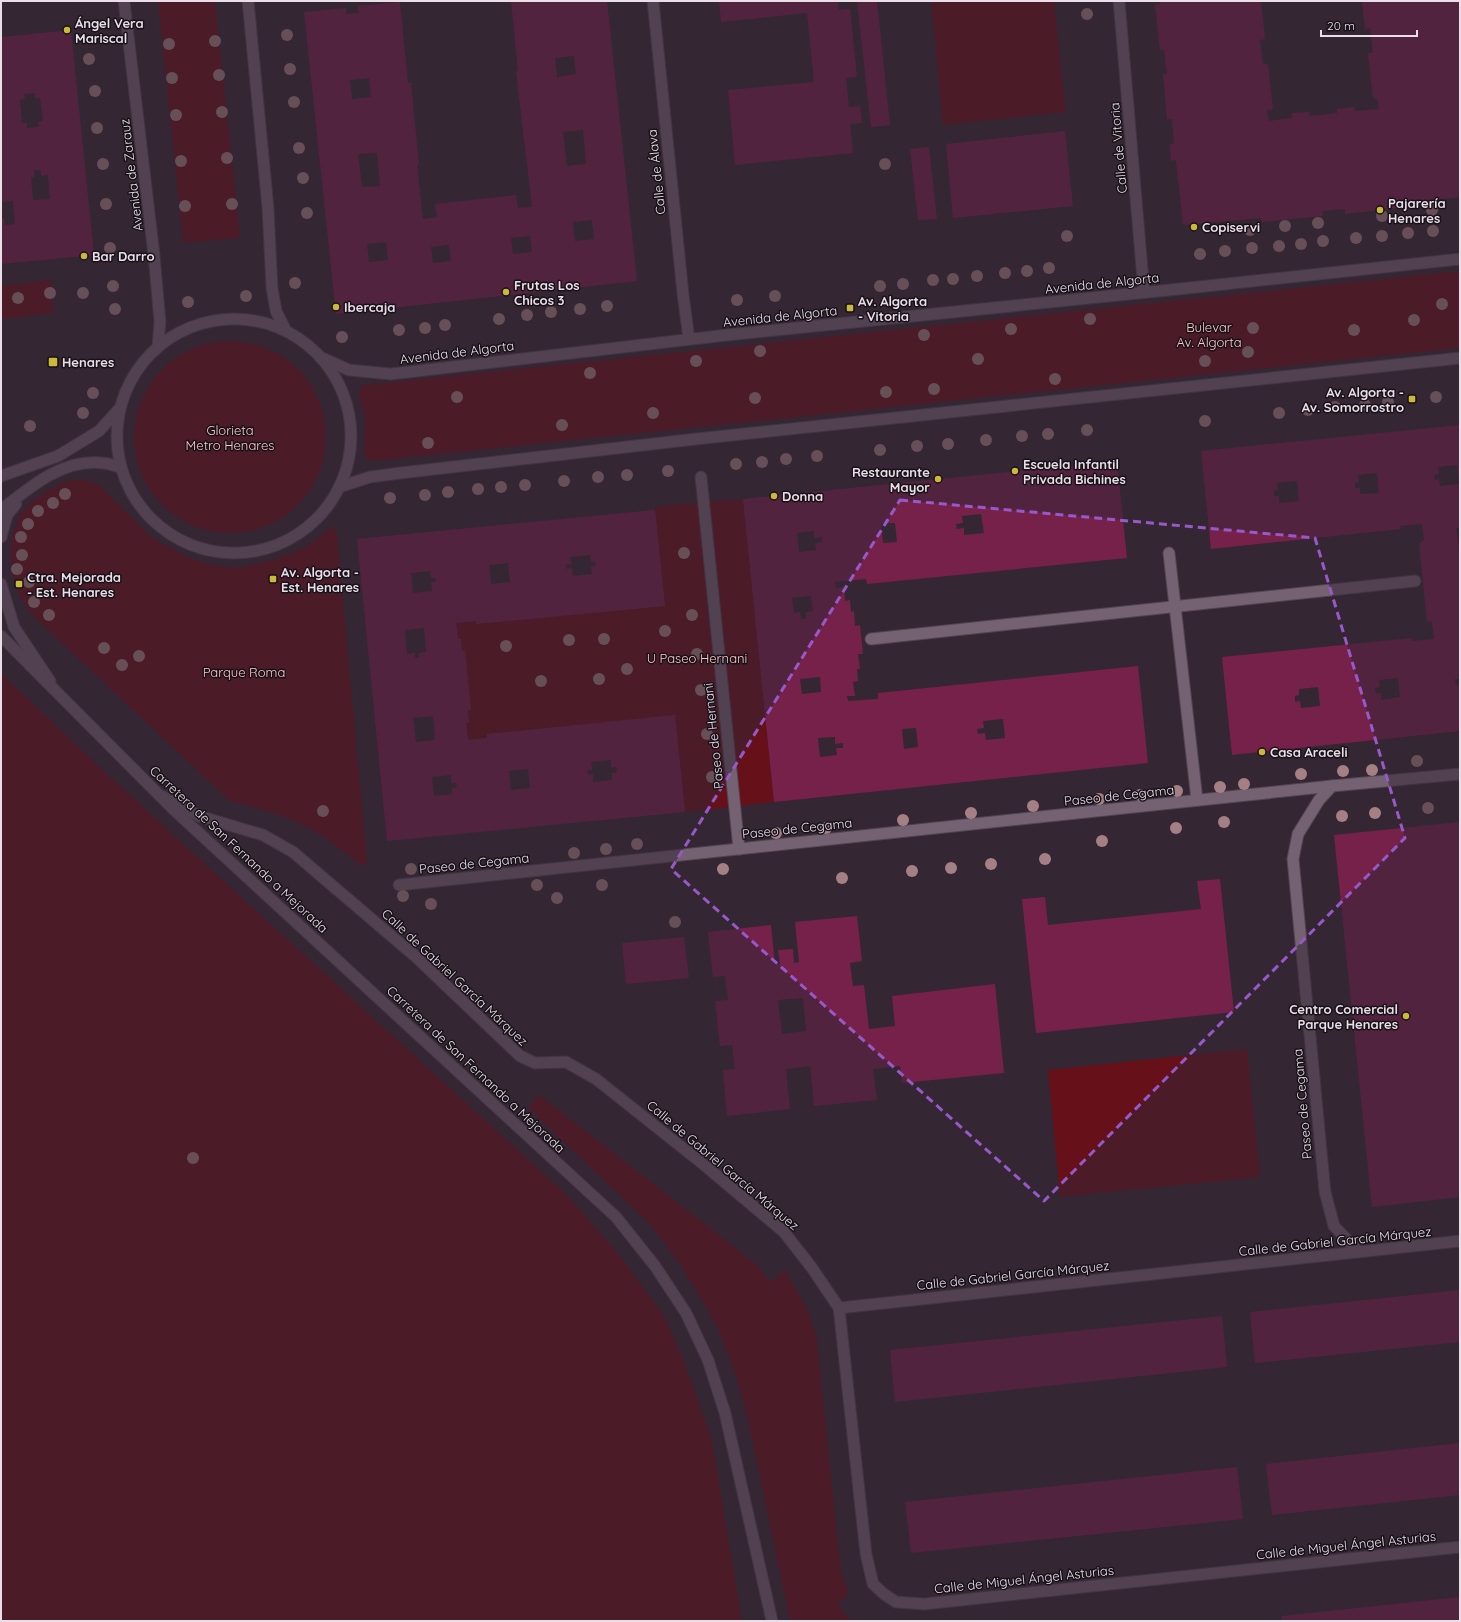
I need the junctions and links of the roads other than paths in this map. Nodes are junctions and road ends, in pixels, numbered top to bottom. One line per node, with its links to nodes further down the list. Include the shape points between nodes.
1 (124, 1): 9 (street, Avenida de Zarauz, via 154,256 160,322)
2 (248, 1): 7 (street, via 267,200 272,288 276,311)
3 (653, 1): 8 (street, Calle de Álava)
4 (1119, 1): 6 (street, Calle de Vitoria)
5 (1460, 258): 6 (street, Avenida de Algorta)
6 (1144, 292): 8 (street, Avenida de Algorta)
7 (286, 331): 9 (street, via 254,321 220,320 188,328); 10 (street, via 304,342)
8 (689, 340): 10 (street, Avenida de Algorta, via 391,374 349,370)
9 (158, 346): 12 (street, via 134,374)
10 (320, 357): 19 (street, via 343,393 351,427 348,462)
11 (1460, 358): 19 (street, via 400,473 370,477)
12 (119, 409): 13 (street, via 116,438); 14 (street, via 99,431 77,445 58,456)
13 (120, 467): 18 (street, via 102,462 80,464 63,468); 19 (street, via 129,489 143,509 160,526 180,540 203,549 226,553 250,552 274,546 296,535 321,514)
14 (17, 471): 15 (street); 17 (street)
15 (1, 476)
16 (701, 477): 33 (street, Paseo de Hernani)
17 (1, 480)
18 (30, 487): 20 (street); 21 (street, via 7,515)
19 (340, 487)
20 (1, 510)
21 (1, 537)
22 (1170, 553): 25 (street)
23 (1415, 581): 25 (street)
24 (1, 584): 28 (street, via 14,627)
25 (1175, 607): 27 (street); 32 (street)
26 (1, 636): 28 (street, Carretera de San Fernando a Mejorada)
27 (871, 639)
28 (58, 693): 31 (street, Carretera de San Fernando a Mejorada)
29 (1460, 774): 30 (street, Paseo de Cegama)
30 (1332, 786): 32 (street, Paseo de Cegama); 36 (street, Paseo de Cegama, via 1319,800 1298,834 1293,858 1325,1192 1334,1226)
31 (158, 793): 37 (street, Calle de Gabriel García Márquez, via 199,816 263,835 293,852 416,957 520,1056 535,1063 566,1062 596,1079 784,1232); 39 (street, Carretera de San Fernando a Mejorada, via 616,1217 655,1266 686,1313 708,1360 723,1405)
32 (1197, 800): 33 (street, Paseo de Cegama)
33 (738, 849): 34 (street, Paseo de Cegama)
34 (399, 885)
35 (1460, 1241): 36 (street, Calle de Gabriel García Márquez)
36 (1359, 1252): 37 (street, Calle de Gabriel García Márquez)
37 (839, 1308): 38 (street, Calle de Miguel Ángel Asturias, via 866,1554 873,1584 896,1602 924,1604)
38 (1460, 1547)
39 (772, 1621)

